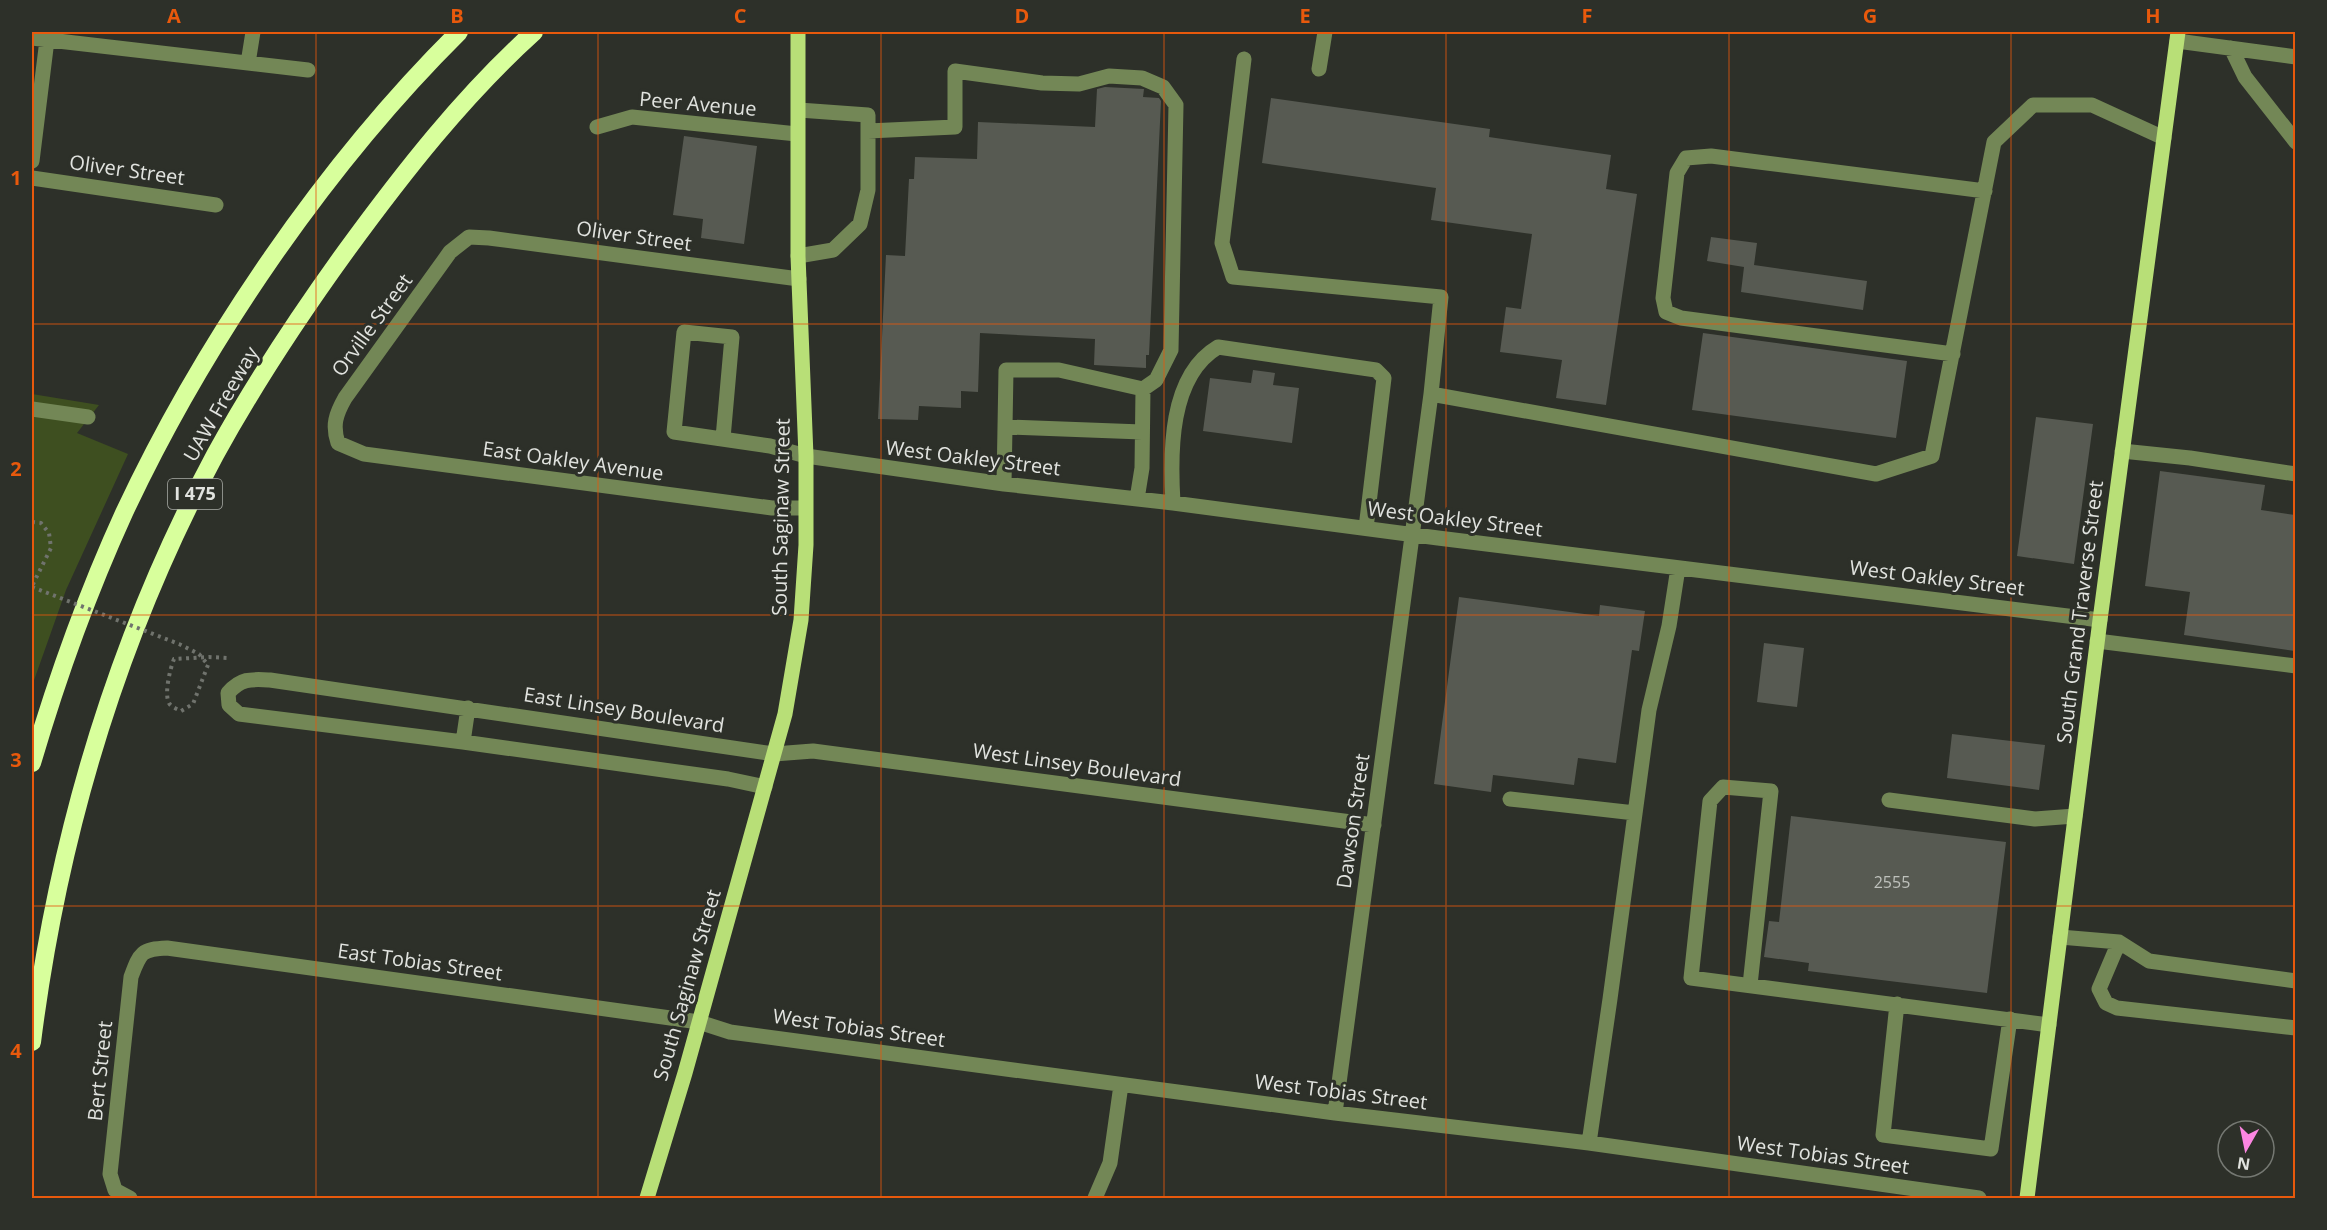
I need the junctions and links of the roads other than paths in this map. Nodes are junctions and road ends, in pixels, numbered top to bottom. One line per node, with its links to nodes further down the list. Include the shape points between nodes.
1 (252, 32): 11 (street)
2 (459, 32): 52 (highway, UAW Freeway / I 475, via 390,103 358,143 253,287 204,365 124,513 65,658)
3 (534, 32): 69 (highway, UAW Freeway / I 475, via 446,122 356,237 270,363 196,494 124,655 93,749 55,899)
4 (798, 32): 14 (main road, South Saginaw Street)
5 (1325, 32): 12 (street)
6 (2178, 36): 8 (street); 18 (main road, South Grand Traverse Street)
7 (39, 39): 11 (street); 20 (street)
8 (2230, 48): 9 (street); 19 (street, via 2246,77)
9 (2295, 57)
10 (1244, 59): 29 (street, Dawson Street, via 1222,243 1233,278 1441,297)
11 (248, 63): 13 (street)
12 (1319, 69)
13 (308, 70)
14 (799, 110): 16 (street, via 868,115); 17 (main road, South Saginaw Street)
15 (597, 127): 17 (street, Peer Avenue, via 632,117)
16 (868, 131): 25 (street, via 868,190 860,224 833,250); 28 (street, via 955,127 955,71 1042,83 1079,84 1109,76 1142,78 1162,87 1176,105 1171,350 1156,380)
17 (797, 134): 25 (main road, South Saginaw Street)
18 (2164, 138): 22 (street, via 2092,105 2032,105 1994,142); 36 (main road, South Grand Traverse Street)
19 (2295, 142)
20 (32, 161)
21 (32, 178): 23 (street, Oliver Street)
22 (1985, 191): 27 (street); 27 (street, via 1711,156 1686,158 1677,172 1664,298 1666,312 1682,318)
23 (216, 205)
24 (463, 240): 26 (street, Oliver Street, via 489,238); 35 (street, Orville Street, via 450,252 345,398 335,420)
25 (798, 256): 26 (main road, South Saginaw Street)
26 (799, 279): 37 (main road, South Saginaw Street)
27 (1953, 354): 29 (street, via 1932,456 1876,474)
28 (1143, 388): 32 (street, via 1059,370 1006,370); 33 (street)
29 (1431, 394): 44 (street, Dawson Street)
30 (32, 409): 31 (street)
31 (88, 417)
32 (1006, 431): 33 (street); 39 (street)
33 (1142, 432): 40 (street)
34 (723, 438): 34 (street, West Oakley Street, via 674,432 684,332 732,337); 37 (street, West Oakley Street)
35 (338, 443): 42 (street, East Oakley Avenue, via 375,456 772,508)
36 (2122, 451): 38 (street); 46 (main road, South Grand Traverse Street)
37 (806, 456): 39 (street, West Oakley Street); 42 (main road, South Saginaw Street)
38 (2295, 474)
39 (1004, 484): 40 (street, West Oakley Street)
40 (1137, 499): 41 (street, West Oakley Street)
41 (1173, 503): 43 (street, West Oakley Street); 43 (street, via 1174,422 1203,356 1218,347 1376,369 1384,378)
42 (805, 508): 51 (main road, South Saginaw Street, via 801,620)
43 (1366, 528): 44 (street, West Oakley Street)
44 (1413, 535): 45 (street, West Oakley Street); 58 (street, Dawson Street)
45 (1678, 568): 46 (street, West Oakley Street); 56 (street, via 1670,626 1649,710)
46 (2100, 620): 47 (main road, South Grand Traverse Street)
47 (2097, 641): 48 (street); 57 (main road, South Grand Traverse Street)
48 (2295, 666)
49 (468, 708): 50 (street); 50 (street, East Linsey Boulevard, via 248,679 235,684 228,693 228,705 239,714); 51 (street, East Linsey Boulevard)
50 (463, 742): 53 (street, East Linsey Boulevard)
51 (774, 754): 53 (main road, South Saginaw Street); 58 (street, West Linsey Boulevard, via 813,751)
52 (32, 763)
53 (765, 787): 66 (main road, South Saginaw Street)
54 (1510, 799): 56 (street)
55 (1889, 800): 57 (street, via 2035,819)
56 (1635, 813): 72 (street)
57 (2075, 816): 59 (main road, South Grand Traverse Street)
58 (1374, 825): 71 (street, Dawson Street)
59 (2060, 937): 60 (street); 67 (main road, South Grand Traverse Street)
60 (2119, 942): 62 (street, via 2149,961); 68 (street, via 2099,989 2106,1003 2117,1008)
61 (138, 958): 66 (street, East Tobias Street, via 148,949 167,948); 73 (street, Bert Street, via 131,977 110,1174 115,1190)
62 (2295, 981)
63 (1750, 985): 63 (street, via 1691,978 1710,801 1723,787 1772,791); 64 (street)
64 (1898, 1005): 65 (street); 65 (street, via 1883,1135 1991,1149)
65 (2010, 1019): 67 (street)
66 (699, 1022): 70 (street, West Tobias Street, via 730,1032); 74 (main road, South Saginaw Street)
67 (2049, 1025): 77 (main road, South Grand Traverse Street)
68 (2295, 1028)
69 (32, 1042)
70 (1121, 1085): 71 (street, West Tobias Street); 75 (street, via 1110,1163)
71 (1335, 1113): 72 (street, West Tobias Street)
72 (1588, 1143): 76 (street, West Tobias Street)
73 (130, 1198)
74 (647, 1198)
75 (1095, 1198)
76 (1979, 1198)
77 (2027, 1198)

